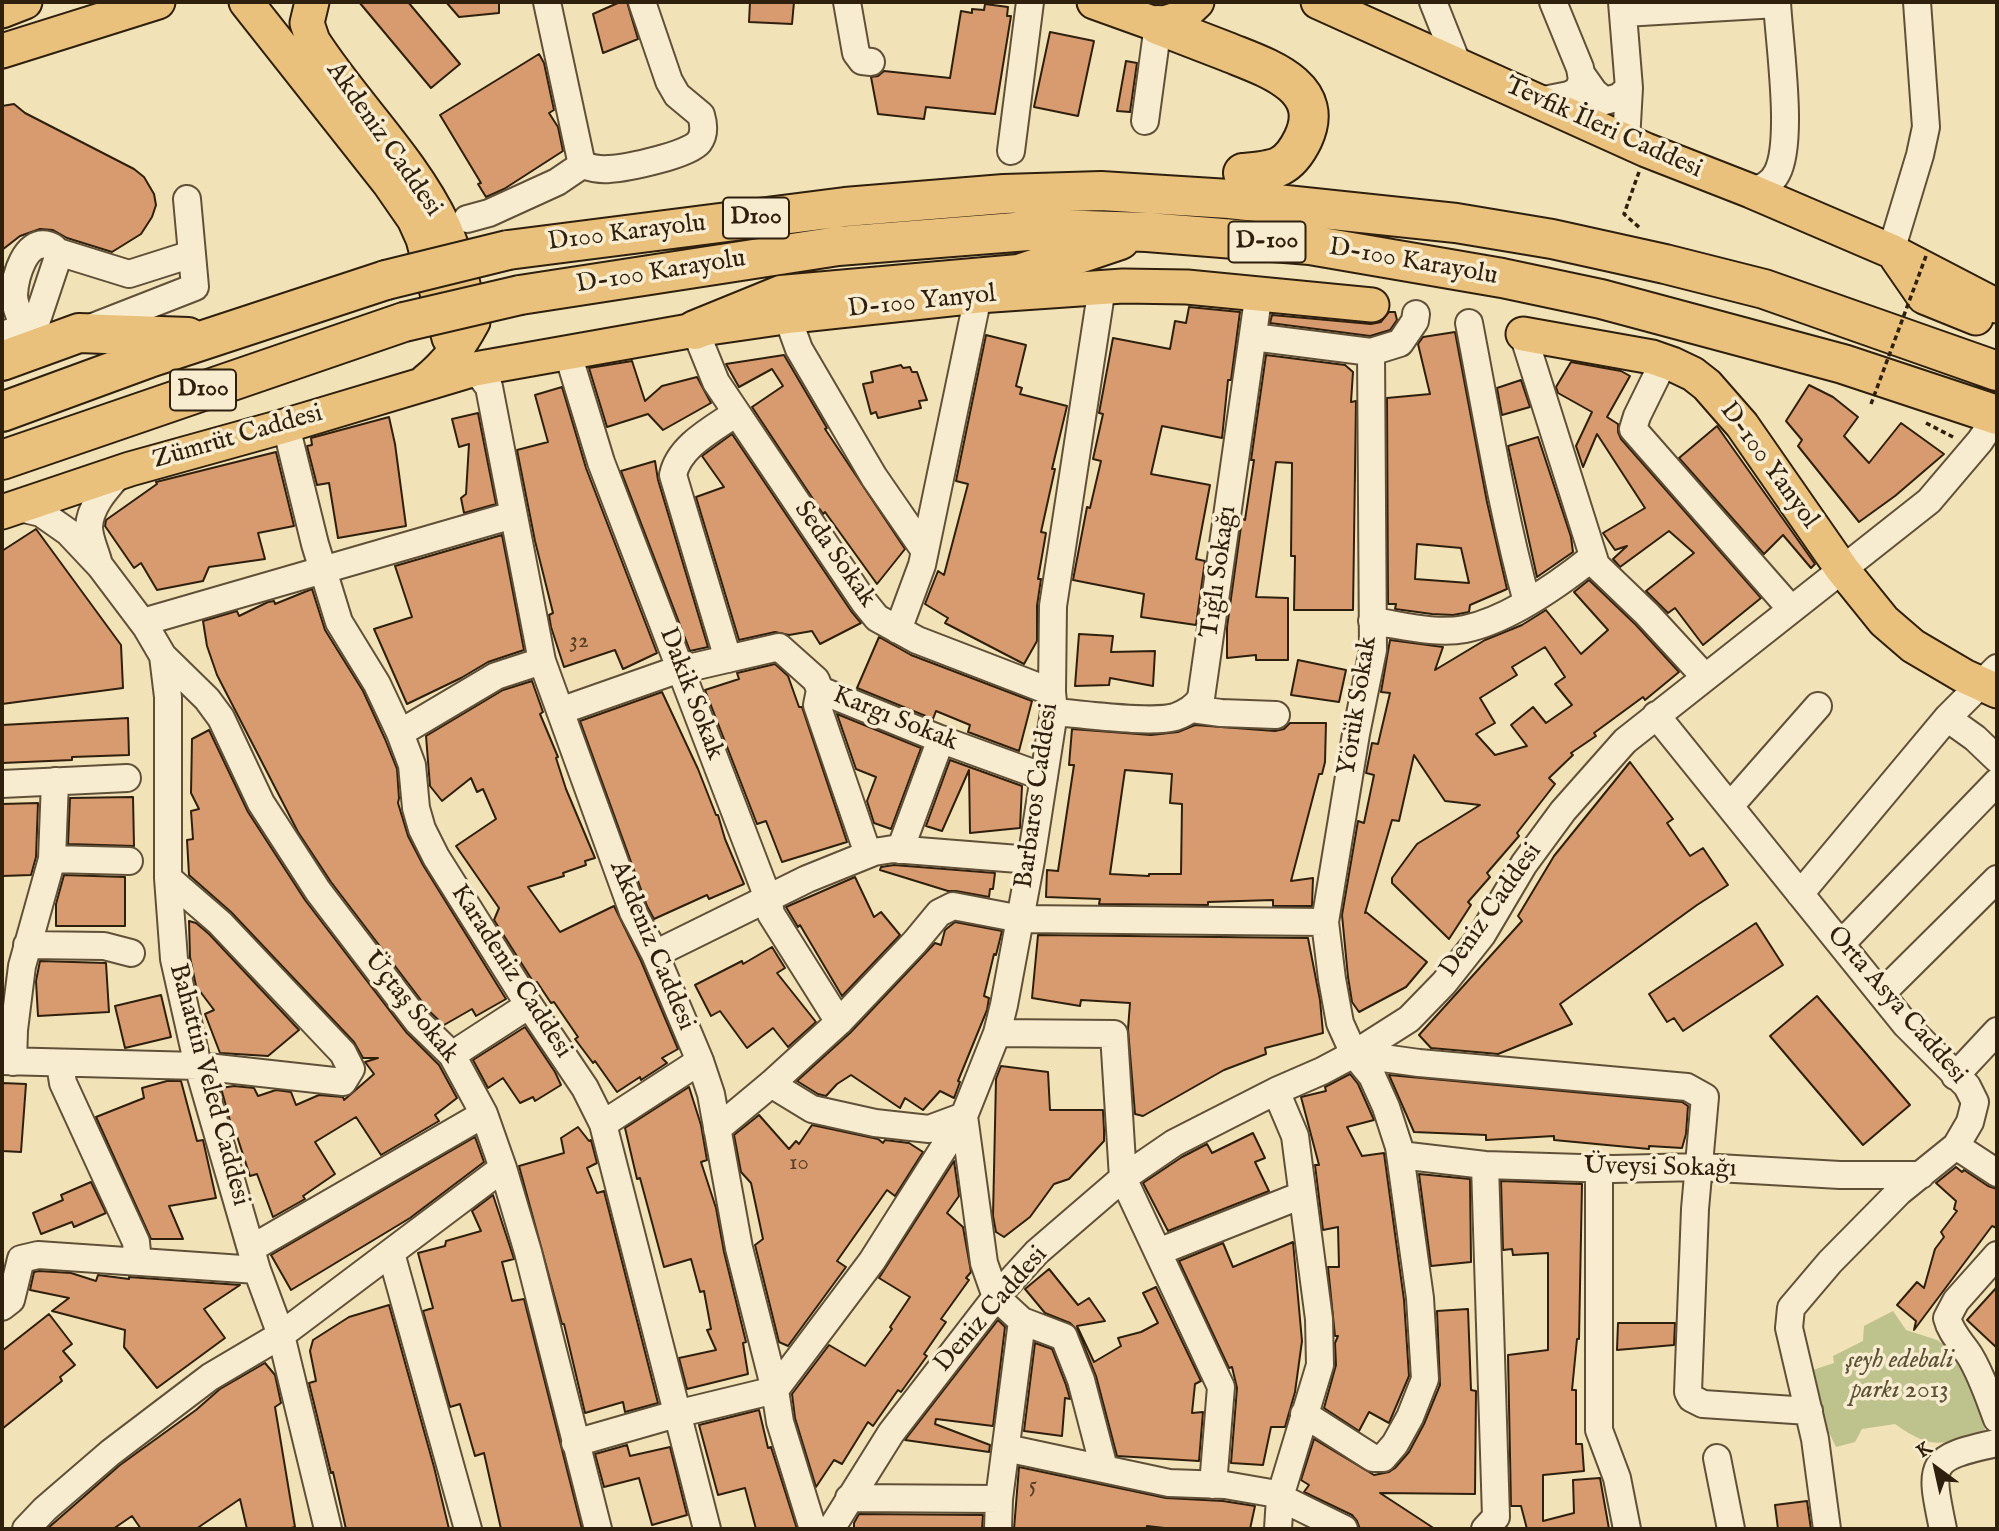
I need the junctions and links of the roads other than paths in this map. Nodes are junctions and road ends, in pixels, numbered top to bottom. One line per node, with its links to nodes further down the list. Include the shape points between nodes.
1 (25, 2): 18 (main road)
2 (158, 2): 20 (main road)
3 (246, 2): 57 (main road, via 414,219 448,337)
4 (312, 2): 57 (main road, Akdeniz Caddesi, via 307,23 313,41 426,194 442,223 473,322)
5 (547, 2): 29 (street)
6 (642, 2): 29 (street, via 669,80 677,95 698,111 702,135 694,147 670,156 615,169)
7 (846, 2): 21 (street, via 856,54)
8 (1030, 2): 28 (street)
9 (1094, 2): 19 (main road)
10 (1197, 2): 19 (main road, via 1180,18)
11 (1318, 2): 22 (main road, Tevfik İleri Caddesi)
12 (1433, 2): 22 (street)
13 (1553, 2): 23 (street)
14 (1917, 2): 37 (street, via 1926,127)
15 (1777, 3): 16 (street); 31 (street, via 1783,156 1773,180)
16 (1712, 4): 17 (street)
17 (1623, 7): 24 (street)
18 (2, 10)
19 (1158, 25): 26 (street); 30 (highway, via 1280,74 1303,96 1309,118 1292,159 1272,170)
20 (2, 51)
21 (871, 62)
22 (1458, 65): 25 (main road, Tevfik İleri Caddesi)
23 (1582, 75): 24 (street, via 1605,101); 25 (street, via 1578,90)
24 (1629, 88): 27 (street)
25 (1539, 101): 27 (main road, Tevfik İleri Caddesi)
26 (1145, 121)
27 (1626, 142): 31 (main road, Tevfik İleri Caddesi)
28 (1011, 151)
29 (582, 165): 35 (street, via 557,182)
30 (1243, 173): 32 (highway, via 1103,173); 34 (highway, via 1298,185)
31 (1751, 191): 37 (main road, Tevfik İleri Caddesi)
32 (1004, 194): 34 (highway, D100 Karayolu / D100, via 1101,191); 53 (highway, D100 Karayolu / D100, bridge, via 845,207 508,250 386,280)
33 (187, 199): 38 (street)
34 (1360, 211): 59 (highway, D-100 Karayolu, via 1552,239 1665,264 1764,289)
35 (467, 219)
36 (1147, 232): 41 (highway, D-100 Karayolu / D-100, via 1053,229 838,246); 49 (highway, via 1019,274 781,295); 63 (highway, D-100 Karayolu / D-100, via 1310,245 1601,299 1843,364)
37 (1891, 251): 44 (main road, Tevfik İleri Caddesi); 48 (main road, via 1924,297)
38 (192, 254): 50 (street, via 195,287); 54 (street, via 129,274 58,252 53,246 31,248 21,266 14,297)
39 (1102, 287): 40 (main road, D-100 Yanyol, via 1186,286); 42 (main road, D-100 Yanyol); 86 (street, Barbaros Caddesi, via 1057,572)
40 (1259, 292): 43 (main road, D-100 Yanyol); 52 (street, Tığlı Sokağı)
41 (520, 295): 65 (highway, D100, bridge, via 404,323)
42 (978, 296): 46 (main road, D-100 Yanyol); 69 (street)
43 (1371, 305)
44 (1997, 306)
45 (1416, 314): 55 (street, via 1400,343)
46 (792, 316): 49 (main road, D-100 Yanyol); 69 (street, via 799,349 874,477)
47 (1469, 323): 74 (street)
48 (1997, 326)
49 (695, 330): 56 (main road, D-100 Yanyol); 62 (street, Seda Sokak, via 716,382)
50 (79, 333): 53 (highway); 54 (highway)
51 (1523, 334): 58 (main road, D-100 Yanyol); 70 (street); 71 (main road, D-100 Yanyol, via 1539,324 1559,325 1645,343 1679,355 1713,376 1747,408)
52 (1253, 337): 55 (street); 88 (street, Tığlı Sokağı, via 1204,690)
53 (211, 338): 61 (highway, D100 Karayolu / D100)
54 (15, 344)
55 (1371, 352): 76 (street, Yörük Sokak)
56 (568, 354): 57 (main road, D-100 Yanyol); 82 (street, Dakik Sokak, via 601,462)
57 (467, 359): 60 (main road, Akdeniz Caddesi, via 441,369); 68 (street, Akdeniz Caddesi, via 489,387)
58 (1664, 361): 71 (main road, D-100 Yanyol, via 1693,374 1724,404); 75 (street, via 1633,429)
59 (1997, 371)
60 (421, 385): 64 (main road, Zümrüt Caddesi)
61 (4, 410)
62 (736, 413): 78 (street, Seda Sokak, via 864,602 877,618); 80 (street, via 690,446 676,462 673,475)
63 (1997, 415): 71 (street, Deniz Caddesi, via 1929,501)
64 (286, 426): 66 (main road, Zümrüt Caddesi); 73 (street, Karadeniz Caddesi)
65 (2, 460)
66 (121, 472): 67 (main road, Zümrüt Caddesi); 72 (street, via 100,497 89,527)
67 (9, 510): 72 (street, via 41,513 55,520)
68 (513, 515): 73 (street); 81 (street, Akdeniz Caddesi)
69 (925, 551): 78 (street)
70 (1593, 557): 74 (street); 83 (street)
71 (1848, 565): 75 (street, Deniz Caddesi); 84 (main road, D-100 Yanyol, via 1906,621)
72 (100, 566): 77 (street, Bahattin Veled Caddesi)
73 (323, 569): 77 (street); 93 (street, Karadeniz Caddesi, via 339,622)
74 (1527, 602): 76 (street, via 1464,629)
75 (1791, 609): 83 (street, Deniz Caddesi)
76 (1372, 621): 112 (street, Yörük Sokak, via 1373,650)
77 (142, 622): 79 (street, Bahattin Veled Caddesi)
78 (898, 630): 86 (street, Seda Sokak)
79 (163, 656): 107 (street, Bahattin Veled Caddesi, via 168,697); 123 (street, Üçtaş Sokak, via 221,718 261,803 318,891 418,1022)
80 (728, 659): 82 (street, Kargı Sokak); 85 (street, Kargı Sokak, via 779,647 816,680)
81 (542, 661): 89 (street, Akdeniz Caddesi); 93 (street, via 496,676)
82 (680, 670): 89 (street, Kargı Sokak); 110 (street, Dakik Sokak)
83 (1705, 677): 91 (street, Deniz Caddesi)
84 (1994, 678): 92 (street)
85 (820, 690): 94 (street, Kargı Sokak); 103 (street, via 817,705)
86 (1053, 702): 88 (street, via 1132,718 1169,718); 96 (street, Barbaros Caddesi)
87 (1818, 706): 101 (street)
88 (1192, 709): 90 (street)
89 (560, 711): 116 (street, Akdeniz Caddesi, via 633,912)
90 (1276, 715)
91 (1656, 715): 101 (street, Orta Asya Caddesi); 122 (street, Deniz Caddesi, via 1625,741 1563,811 1524,864 1482,935 1444,983 1409,1019)
92 (1947, 718): 95 (street); 109 (street)
93 (400, 733): 118 (street, Karadeniz Caddesi, via 412,765 422,829)
94 (941, 739): 96 (street, Kargı Sokak); 102 (street)
95 (1997, 759)
96 (1044, 777): 105 (street, Barbaros Caddesi)
97 (127, 778): 98 (street)
98 (55, 781): 100 (street); 104 (street)
99 (1997, 782): 114 (street)
100 (2, 784)
101 (1730, 806): 109 (street, Orta Asya Caddesi)
102 (900, 850): 103 (street); 105 (street)
103 (868, 854): 110 (street)
104 (52, 859): 106 (street); 113 (street)
105 (1031, 860): 111 (street, Barbaros Caddesi)
106 (130, 861)
107 (168, 878): 127 (street, Bahattin Veled Caddesi, via 174,959); 127 (street, via 268,973 344,1053 351,1069 343,1082)
108 (1997, 879): 117 (street)
109 (1800, 894): 114 (street, Orta Asya Caddesi)
110 (768, 898): 116 (street); 119 (street, Dakik Sokak, via 771,914)
111 (1021, 919): 112 (street); 119 (street, via 953,906 939,913); 121 (street, Barbaros Caddesi)
112 (1325, 922): 122 (street, Yörük Sokak, via 1340,1023)
113 (27, 944): 115 (street, via 104,946); 125 (street)
114 (1841, 944): 117 (street, Orta Asya Caddesi)
115 (131, 953)
116 (655, 954): 124 (street, Akdeniz Caddesi)
117 (1881, 994): 128 (street, Orta Asya Caddesi)
118 (529, 1005): 123 (street); 133 (street, Karadeniz Caddesi, via 585,1088)
119 (839, 1022): 129 (street)
120 (1997, 1031): 128 (street)
121 (997, 1033): 132 (street, Barbaros Caddesi); 143 (street, via 1114,1034)
122 (1354, 1054): 130 (street, Deniz Caddesi); 136 (street, Yörük Sokak, via 1372,1076); 138 (street, via 1687,1087 1705,1097)
123 (452, 1055): 131 (street, Üçtaş Sokak)
124 (700, 1061): 133 (street); 134 (street, Akdeniz Caddesi)
125 (8, 1062): 126 (street)
126 (60, 1064): 127 (street); 149 (street, via 63,1083 136,1242)
127 (198, 1066): 148 (street, Bahattin Veled Caddesi)
128 (1955, 1076): 135 (street, Orta Asya Caddesi, via 1975,1102)
129 (771, 1084): 132 (street, via 811,1109 875,1123 929,1129); 134 (street)
130 (1276, 1091): 143 (street, Deniz Caddesi, via 1174,1143); 144 (street, via 1295,1136)
131 (484, 1114): 139 (street, Üçtaş Sokak); 148 (street)
132 (964, 1116): 150 (street, Barbaros Caddesi, via 984,1263); 154 (street, via 872,1261)
133 (603, 1124): 157 (street, Karadeniz Caddesi)
134 (717, 1129): 154 (street, Akdeniz Caddesi, via 739,1248)
135 (1956, 1146): 141 (street); 142 (street, Orta Asya Caddesi)
136 (1400, 1155): 137 (street, Üveysi Sokağı); 156 (street, Yörük Sokak, via 1423,1323 1420,1392 1395,1444 1383,1458 1373,1458)
137 (1486, 1165): 140 (street, Üveysi Sokağı); 178 (street, via 1496,1517)
138 (1700, 1167): 140 (street, Üveysi Sokağı); 142 (street, Üveysi Sokağı); 155 (street, via 1688,1392 1703,1404)
139 (503, 1168): 146 (street); 159 (street, Üçtaş Sokak)
140 (1599, 1168): 179 (street, via 1599,1430)
141 (1997, 1173)
142 (1921, 1175): 155 (street, Orta Asya Caddesi, via 1867,1223 1791,1308 1788,1328)
143 (1123, 1178): 145 (street); 150 (street, Deniz Caddesi, via 1037,1252)
144 (1302, 1195): 145 (street); 156 (street, via 1320,1319 1320,1365)
145 (1158, 1252): 164 (street, via 1221,1387)
146 (391, 1253): 153 (street); 170 (street)
147 (1997, 1255): 158 (street, via 1956,1301 1947,1318 1950,1331 1981,1378)
148 (254, 1259): 149 (street); 153 (street, Bahattin Veled Caddesi)
149 (138, 1262): 151 (street, via 38,1255 20,1259 11,1300)
150 (996, 1297): 152 (street); 166 (street, Deniz Caddesi, via 891,1433)
151 (2, 1307)
152 (1023, 1321): 161 (street); 163 (street, via 1064,1337 1081,1380)
153 (281, 1335): 168 (street, via 210,1377 110,1453); 169 (street, Bahattin Veled Caddesi)
154 (775, 1390): 157 (street); 173 (street, Akdeniz Caddesi, via 780,1422)
155 (1809, 1411): 181 (street, Orta Asya Caddesi)
156 (1304, 1413): 165 (street)
157 (676, 1414): 159 (street); 172 (street, Karadeniz Caddesi)
158 (1997, 1419)
159 (575, 1443): 171 (street, Üçtaş Sokak)
160 (1997, 1443): 182 (street, via 1945,1458 1935,1469)
161 (1006, 1448): 163 (street); 167 (street)
162 (1717, 1458): 180 (street)
163 (1104, 1468): 164 (street, via 1169,1483)
164 (1213, 1485): 165 (street)
165 (1280, 1497): 176 (street); 177 (street)
166 (849, 1498): 167 (street); 174 (street, Deniz Caddesi)
167 (999, 1499): 175 (street)
168 (26, 1529)
169 (328, 1529)
170 (468, 1529)
171 (598, 1529)
172 (706, 1529)
173 (813, 1529)
174 (831, 1529)
175 (998, 1529)
176 (1278, 1529)
177 (1344, 1529)
178 (1485, 1529)
179 (1627, 1529)
180 (1731, 1529)
181 (1827, 1529)
182 (1943, 1529)

